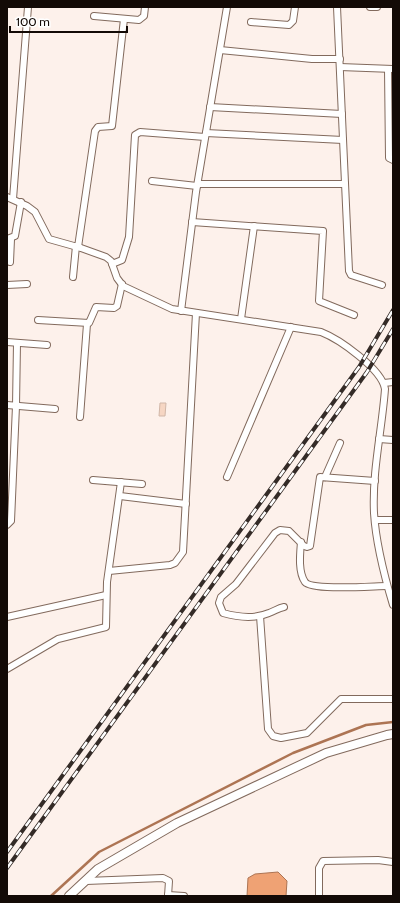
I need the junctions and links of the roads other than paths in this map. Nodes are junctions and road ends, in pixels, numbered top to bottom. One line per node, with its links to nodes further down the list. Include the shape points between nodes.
1 (28, 7): 23 (street)
2 (145, 7): 9 (street, via 139,20)
3 (227, 7): 11 (street)
4 (295, 7): 10 (street, via 293,21 289,25)
5 (337, 7): 12 (street)
6 (370, 7): 7 (street)
7 (377, 7)
8 (94, 16): 9 (street)
9 (124, 19): 28 (street, via 112,126 98,127 95,131)
10 (251, 22)
11 (220, 50): 12 (street, via 312,59); 15 (street)
12 (340, 59): 13 (street)
13 (340, 67): 14 (street); 16 (street)
14 (390, 68): 19 (street, via 389,158)
15 (210, 107): 16 (street); 17 (street)
16 (342, 114): 18 (street)
17 (206, 135): 18 (street); 22 (street); 30 (street, via 140,132 136,135 129,237 123,258)
18 (343, 140): 21 (street)
19 (393, 160)
20 (152, 182): 22 (street)
21 (345, 184): 22 (street); 35 (street, via 349,271 352,275)
22 (197, 185): 25 (street)
23 (10, 198): 24 (street)
24 (21, 202): 27 (street, via 15,236); 28 (street, via 35,212 49,239)
25 (192, 222): 26 (street); 36 (street)
26 (254, 226): 38 (street, via 323,231 319,301); 39 (street)
27 (9, 239): 29 (street)
28 (77, 246): 30 (street, via 106,257); 31 (street)
29 (10, 262)
30 (112, 264): 33 (street)
31 (73, 277)
32 (27, 284): 34 (street)
33 (122, 284): 36 (street, via 168,307); 41 (street, via 117,306 96,307)
34 (7, 285)
35 (382, 286)
36 (180, 310): 37 (street)
37 (196, 313): 39 (street); 65 (street)
38 (354, 315)
39 (241, 319): 42 (street)
40 (38, 320): 41 (street)
41 (87, 324): 51 (street)
42 (291, 327): 47 (street, via 321,332 333,337 367,364); 58 (street)
43 (7, 342): 44 (street)
44 (17, 343): 45 (street); 49 (street)
45 (47, 345)
46 (393, 382): 47 (street)
47 (384, 383): 52 (street)
48 (7, 405): 49 (street)
49 (16, 406): 50 (street); 54 (street)
50 (55, 410)
51 (80, 417)
52 (379, 439): 55 (street); 61 (street)
53 (7, 440): 54 (street)
54 (15, 440): 57 (street)
55 (393, 440)
56 (340, 443): 59 (street)
57 (10, 473): 68 (street, via 11,521)
58 (228, 477)
59 (325, 477): 61 (street); 69 (street, via 318,479 311,542 307,547)
60 (93, 480): 62 (street)
61 (375, 481): 66 (street)
62 (121, 482): 63 (street); 64 (street)
63 (142, 484)
64 (120, 496): 65 (street); 70 (street)
65 (186, 504): 70 (street, via 184,549 175,563)
66 (375, 520): 67 (street); 71 (street)
67 (393, 520)
68 (7, 525)
69 (301, 542): 71 (street, via 301,570 307,584 329,587); 76 (street, via 289,531 280,530 236,584 221,597 219,603 223,612 248,617)
70 (109, 571): 72 (street)
71 (387, 586): 73 (street)
72 (106, 595): 75 (street); 77 (street, via 104,629 58,639)
73 (393, 605)
74 (284, 607): 76 (street)
75 (7, 616)
76 (260, 616): 78 (street, via 268,729 273,736 281,738 307,733 341,699)
77 (7, 668)
78 (393, 699)
79 (393, 734): 81 (street, via 326,754 177,823 98,869)
80 (393, 862): 85 (street, via 323,860 319,868)
81 (86, 881): 82 (street); 83 (street, via 163,878 169,881)
82 (70, 896)
83 (168, 896): 84 (street)
84 (184, 896)
85 (319, 896)

